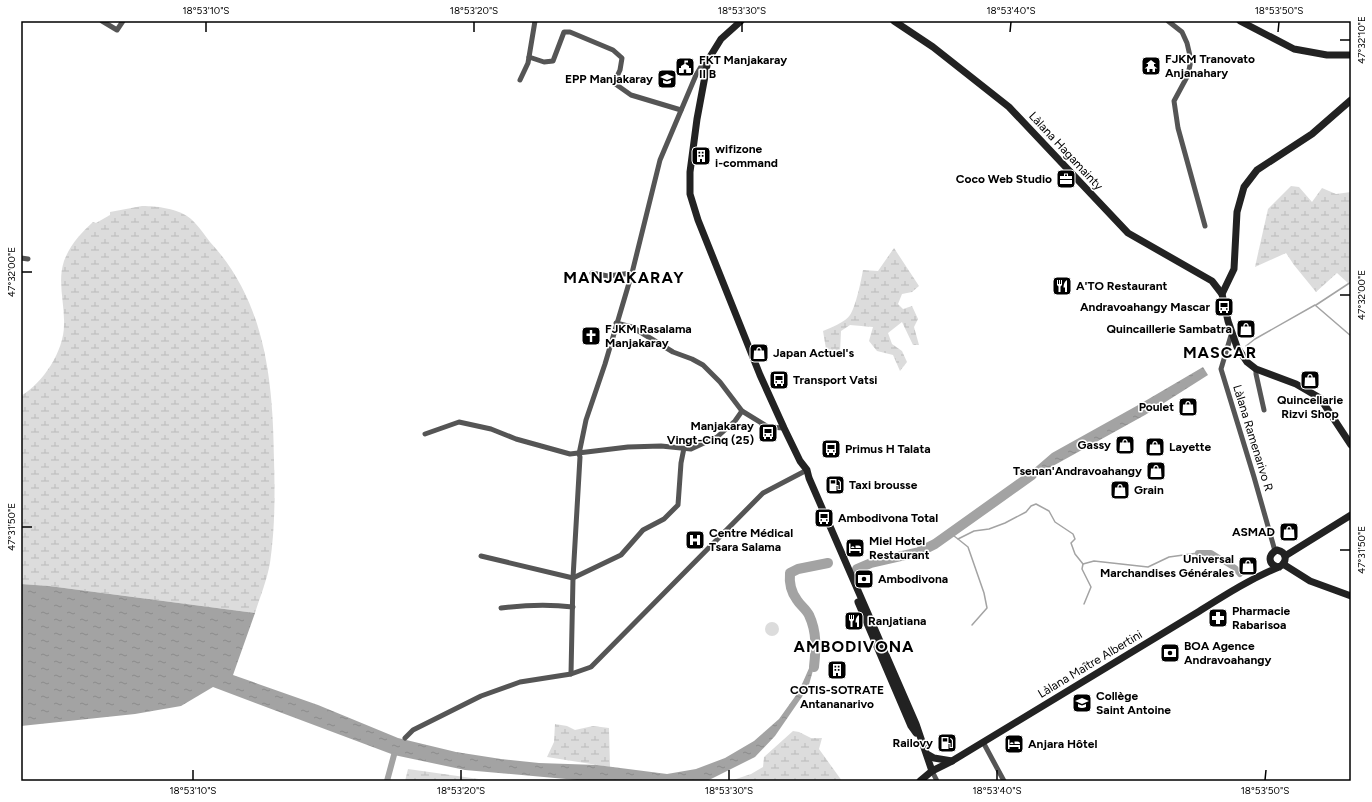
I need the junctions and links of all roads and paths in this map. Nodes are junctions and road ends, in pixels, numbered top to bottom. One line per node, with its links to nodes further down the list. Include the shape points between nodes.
1 (102, 21): 2 (street, via 117,30)
2 (123, 21)
3 (535, 21): 9 (street)
4 (742, 21): 10 (main road, via 721,39)
5 (894, 21): 19 (main road, Làlana Hagamainty, via 933,47 1010,107 1128,233 1212,281)
6 (1168, 21): 14 (street, via 1182,32 1191,60 1188,75 1174,101 1178,128)
7 (1240, 21): 8 (main road, via 1294,48 1327,55)
8 (1351, 55)
9 (529, 57): 11 (street); 13 (street, via 544,62 553,61 564,32 570,32 613,50 622,58 614,83 631,95)
10 (708, 60): 13 (street, via 696,75); 25 (main road, via 690,172 690,194 737,319)
11 (520, 80)
12 (1351, 100): 19 (main road, via 1312,134 1257,170 1244,187 1237,212 1234,269)
13 (681, 110): 18 (street, via 660,160)
14 (1205, 226)
15 (21, 258): 16 (street)
16 (28, 260)
17 (592, 273): 18 (street, via 608,276)
18 (632, 273): 20 (street)
19 (1222, 294): 21 (main road)
20 (616, 322): 24 (street, via 632,327 673,352 703,366 720,382); 29 (street, via 586,420)
21 (1232, 331): 22 (main road, via 1237,347 1247,362); 32 (street, Làlana Ramenarivo R, via 1221,369)
22 (1256, 369): 23 (street); 27 (main road, via 1296,384 1320,398)
23 (1264, 410)
24 (742, 411): 25 (street, via 768,427); 28 (street, via 717,437 691,449)
25 (784, 428): 30 (main road)
26 (425, 434): 29 (street, via 460,422 570,454)
27 (1351, 445)
28 (684, 448): 29 (street, via 628,447); 38 (street, via 678,505 664,519 643,530 621,555)
29 (579, 454): 38 (street)
30 (804, 471): 42 (street, via 764,493 591,667); 45 (main road)
31 (1351, 515): 34 (main road)
32 (1275, 551): 34 (main road, via 1280,551); 35 (main road)
33 (480, 556): 38 (street)
34 (1285, 556): 36 (main road)
35 (1270, 561): 36 (main road, via 1272,565); 37 (main road, Làlana Maître Albertini)
36 (1281, 565): 37 (main road, Làlana Maître Albertini); 39 (main road, via 1310,581)
37 (1258, 575): 44 (main road, Làlana Maître Albertini)
38 (573, 578): 40 (street)
39 (1351, 596)
40 (573, 607): 41 (street, via 530,604); 42 (street)
41 (501, 608)
42 (572, 674): 43 (street, via 520,682 481,696 413,730)
43 (405, 738)
44 (983, 742): 46 (main road, Làlana Maître Albertini); 50 (street)
45 (927, 754): 46 (main road); 47 (main road)
46 (952, 761): 47 (main road, Làlana Maître Albertini)
47 (932, 771): 48 (main road, Làlana Maître Albertini); 49 (street)
48 (920, 781)
49 (937, 781)
50 (1004, 781)

